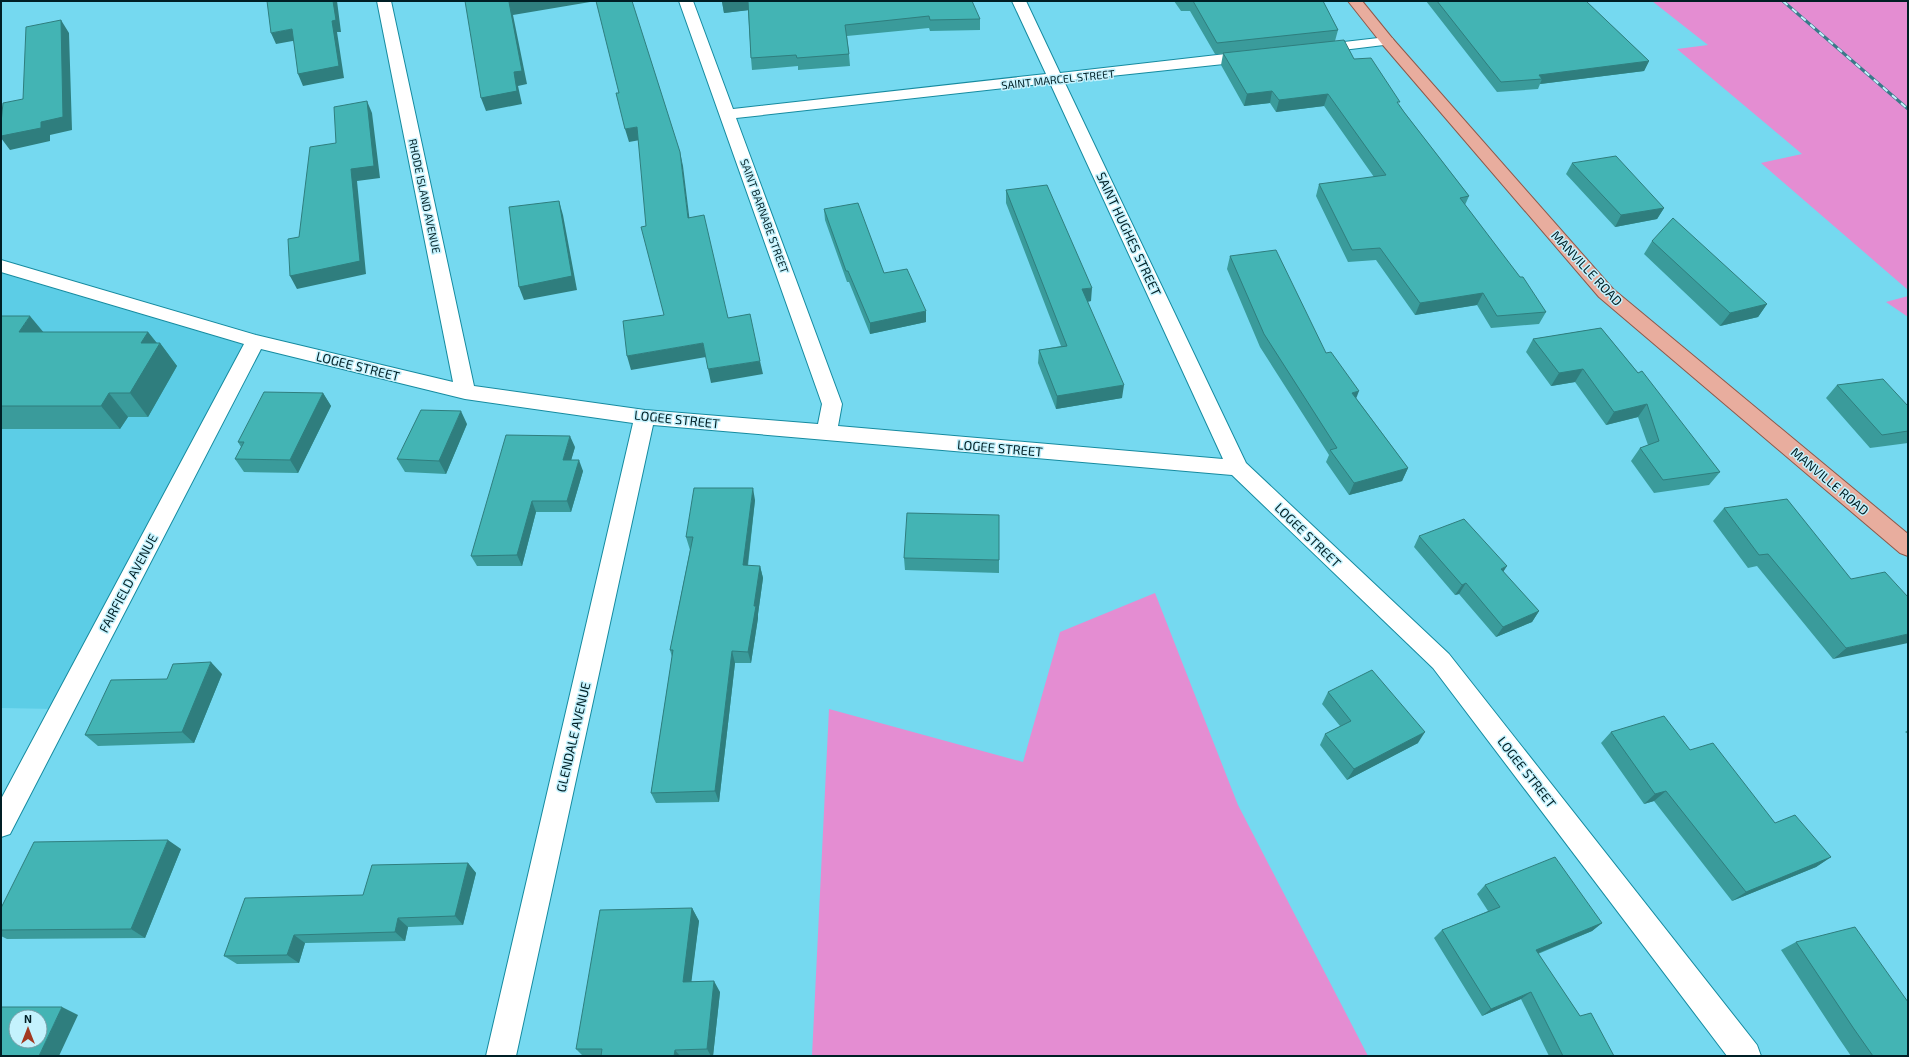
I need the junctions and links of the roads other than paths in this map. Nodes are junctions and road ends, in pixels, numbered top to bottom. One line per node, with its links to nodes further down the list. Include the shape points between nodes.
1 (384, 1): 12 (street, RHODE ISLAND AVENUE)
2 (686, 1): 9 (street, SAINT BARNABE STREET)
3 (1019, 1): 8 (street, SAINT HUGHES STREET)
4 (1355, 1): 5 (main road, MANVILLE ROAD)
5 (1387, 41): 6 (street); 16 (main road, MANVILLE ROAD, via 1606,293)
6 (1300, 51)
7 (1269, 54): 8 (street, SAINT MARCEL STREET)
8 (1056, 79): 9 (street, SAINT MARCEL STREET); 15 (street, SAINT HUGHES STREET)
9 (728, 114): 14 (street, SAINT BARNABE STREET, via 832,404)
10 (1, 266): 11 (street, LOGEE STREET)
11 (255, 341): 12 (street, LOGEE STREET); 17 (street, FAIRFIELD AVENUE)
12 (465, 392): 13 (street, LOGEE STREET)
13 (645, 417): 14 (street, LOGEE STREET); 18 (street, GLENDALE AVENUE)
14 (827, 433): 15 (street, LOGEE STREET)
15 (1238, 468): 19 (street, LOGEE STREET, via 1441,661)
16 (1908, 547)
17 (1, 825)
18 (501, 1056)
19 (1746, 1056)

